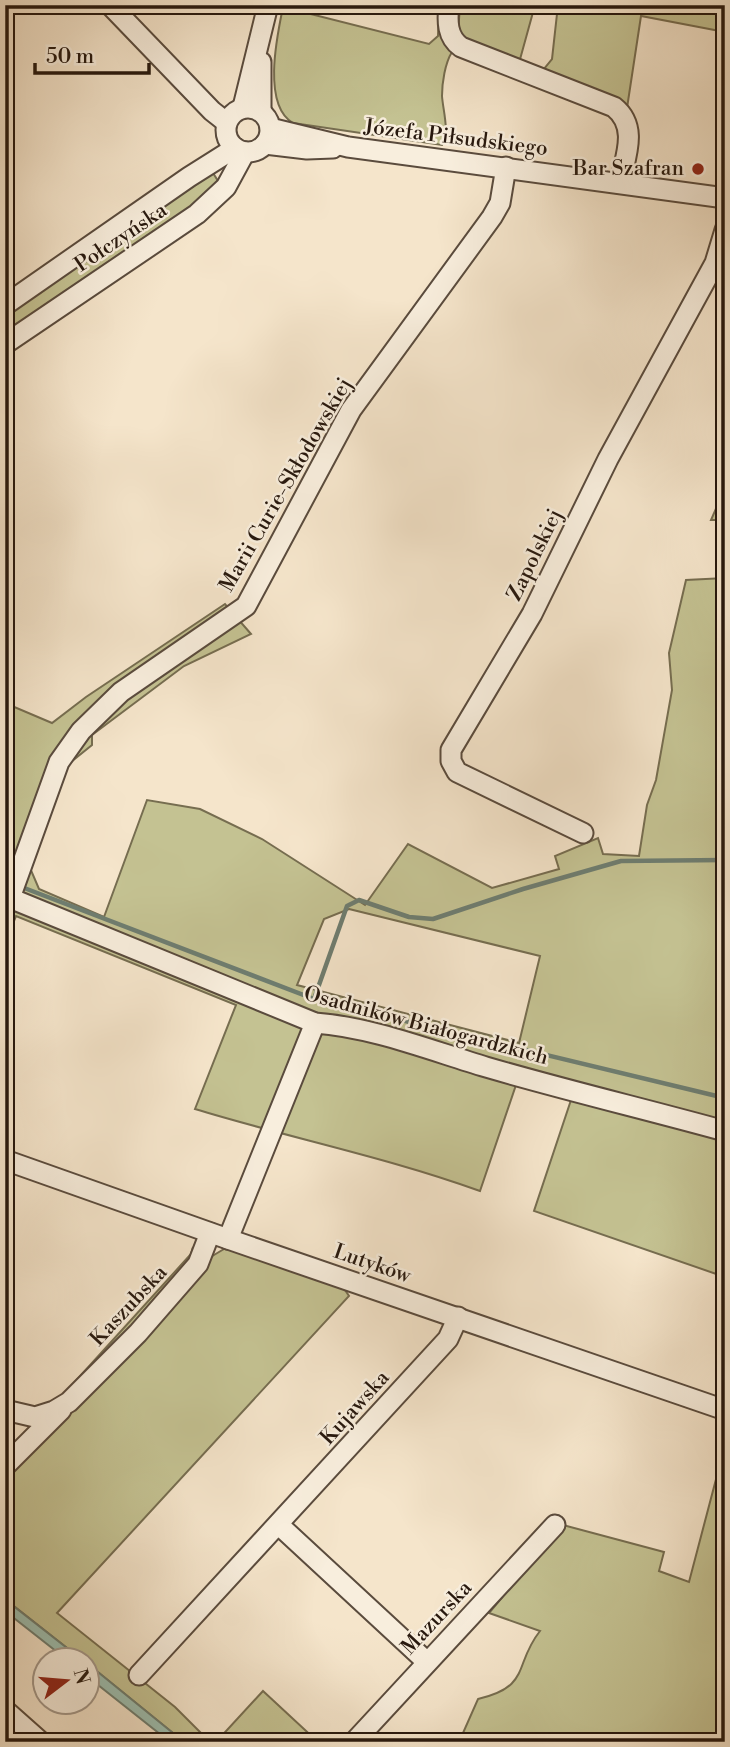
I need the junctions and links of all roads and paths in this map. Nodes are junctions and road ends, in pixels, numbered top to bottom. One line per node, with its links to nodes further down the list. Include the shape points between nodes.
1 (110, 5): 5 (street, via 212,111)
2 (268, 5): 4 (street, via 259,44)
3 (449, 5): 7 (street, via 452,38 461,47 620,111 629,135)
4 (260, 123): 5 (street, via 260,149); 5 (street, via 233,112); 6 (street, Józefa Piłsudskiego, via 348,147)
5 (233, 140): 10 (street, Połczyńska, via 189,177); 11 (street, Połczyńska, via 226,187 206,206)
6 (506, 167): 7 (street, Józefa Piłsudskiego); 13 (street, Marii Curie-Skłodowskiej, via 502,195 492,217 351,410 246,606 121,692 80,731 60,762)
7 (620, 183): 8 (street, Józefa Piłsudskiego)
8 (725, 198)
9 (725, 230): 12 (street, Zapolskiej, via 715,262 614,448 532,614 451,750 457,772)
10 (5, 305)
11 (5, 344)
12 (583, 833)
13 (11, 891): 14 (street, Osadników Białogardzkich)
14 (315, 1023): 15 (street, Osadników Białogardzkich, via 429,1048); 17 (street, Kaszubska)
15 (725, 1130)
16 (5, 1160): 17 (street, Lutyków)
17 (219, 1236): 18 (street, Lutyków); 19 (street, Kaszubska, via 138,1333)
18 (458, 1317): 21 (street, Lutyków); 23 (street, Kujawska, via 448,1339)
19 (69, 1402): 20 (street, Kaszubska, via 35,1417); 22 (street, Kaszubska)
20 (5, 1410)
21 (725, 1410)
22 (5, 1466)
23 (279, 1525): 25 (street); 26 (street, Kujawska)
24 (555, 1525): 25 (street, Mazurska)
25 (426, 1662): 29 (street, Mazurska)
26 (139, 1675)
27 (5, 1710): 28 (street)
28 (41, 1742)
29 (354, 1742)

